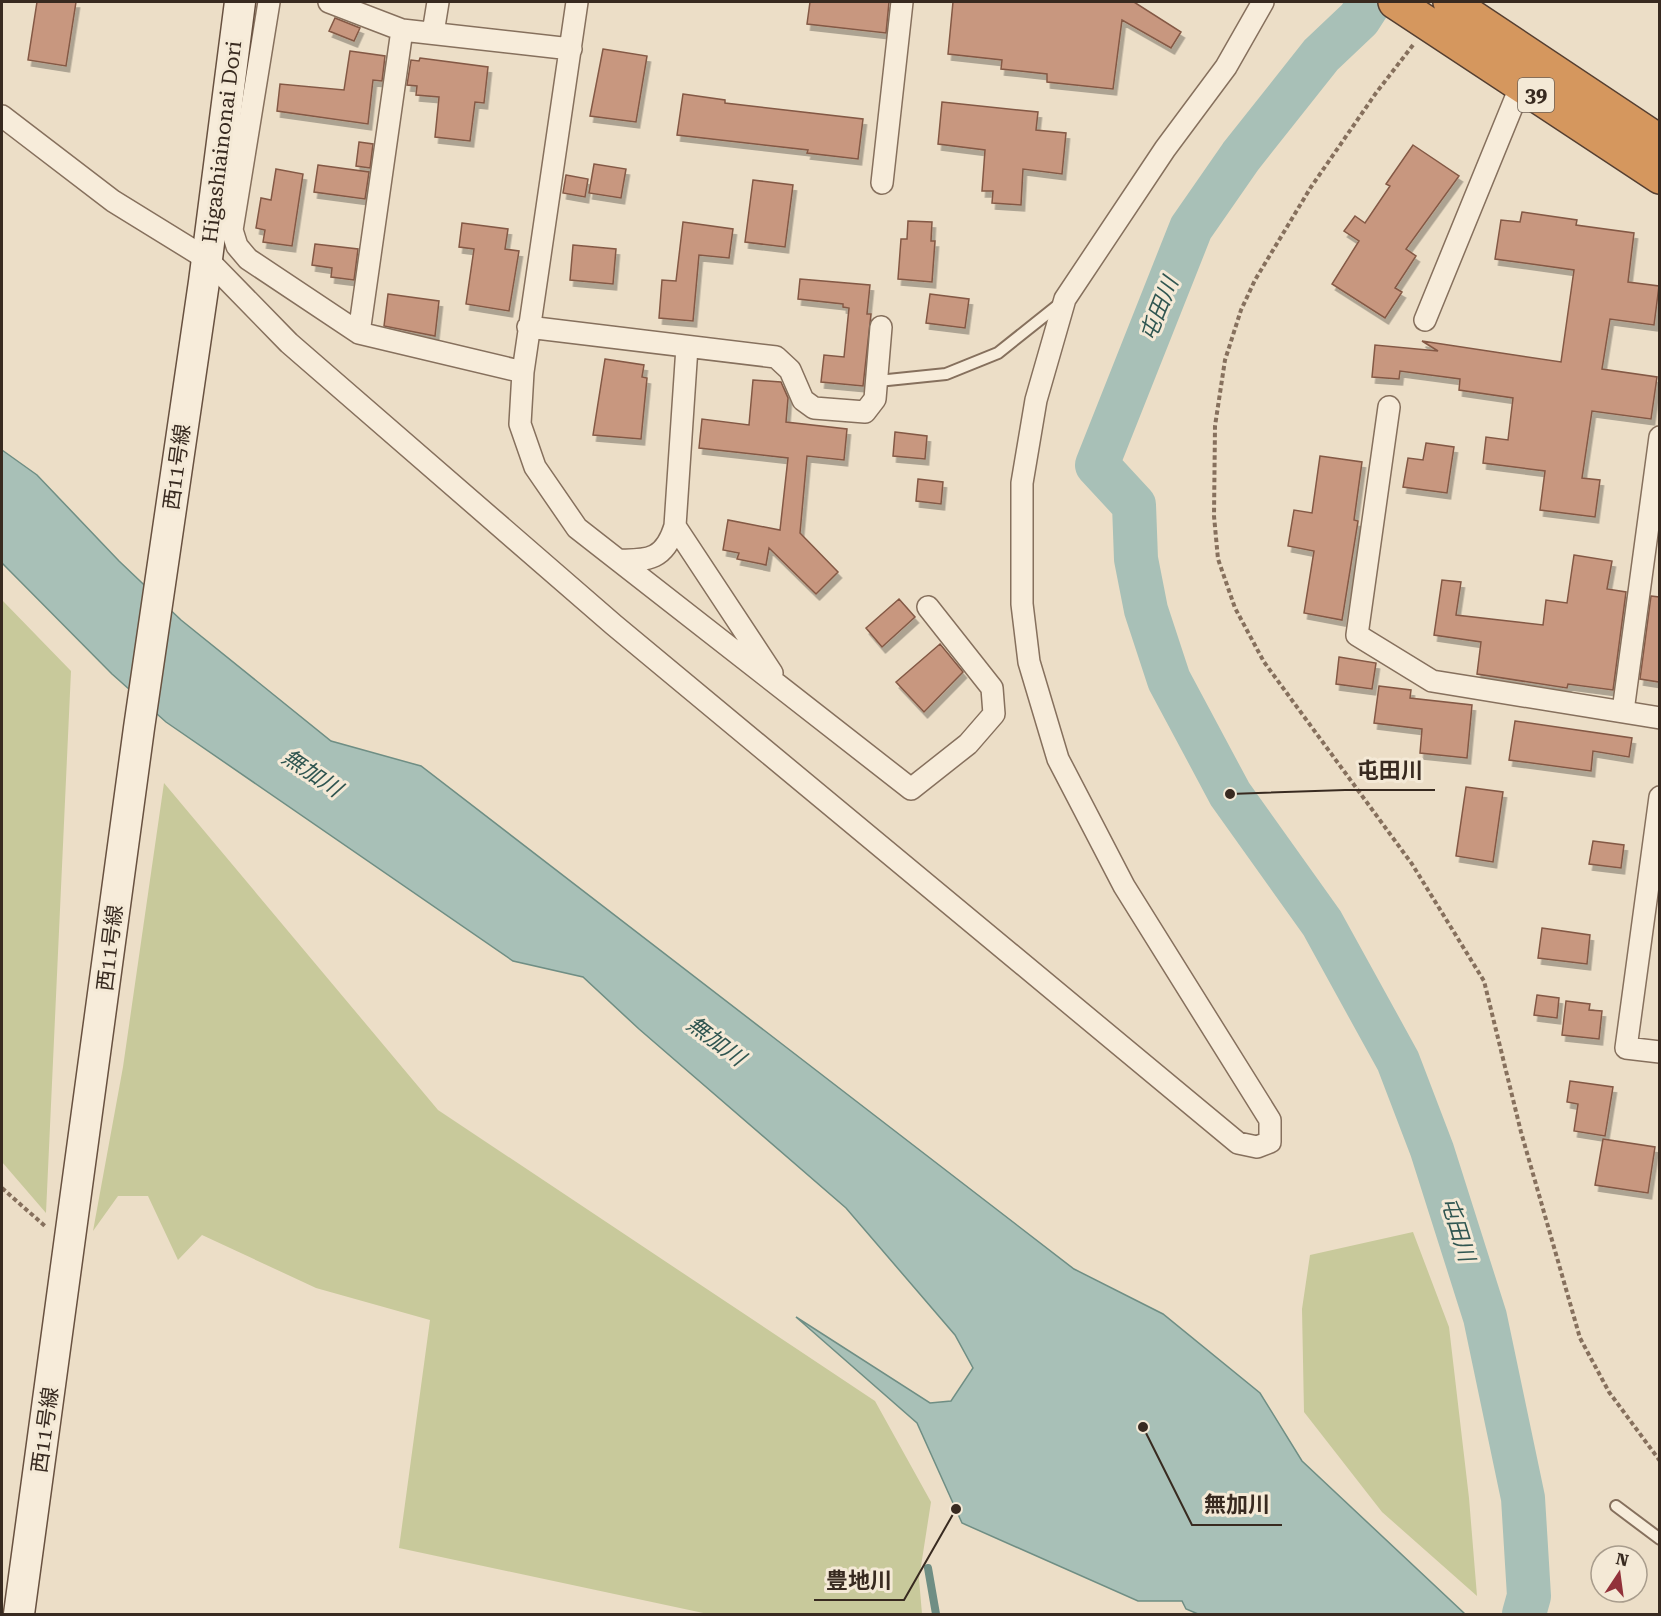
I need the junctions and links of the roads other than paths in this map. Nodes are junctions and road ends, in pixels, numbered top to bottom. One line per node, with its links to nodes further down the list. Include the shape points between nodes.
1 (240, 2): 17 (street, Higashiainonai Dori)
2 (269, 2): 22 (street, via 232,230 237,246 248,259)
3 (329, 2): 9 (street)
4 (438, 2): 10 (street)
5 (577, 2): 11 (street)
6 (902, 2): 16 (street)
7 (1263, 2): 18 (street, via 1226,67 1165,149)
8 (1422, 10): 12 (highway, 39); 14 (highway, 39)
9 (402, 30): 10 (street); 22 (street)
10 (433, 33): 11 (street)
11 (571, 49): 20 (street)
12 (1521, 85): 15 (highway, 39); 19 (street)
13 (2, 116): 17 (street)
14 (1659, 142)
15 (1659, 177)
16 (882, 183)
17 (205, 270): 18 (street, via 614,625 1238,1143 1257,1147 1270,1142 1270,1120 1118,876 1058,759 1029,662 1022,604 1022,483 1036,400); 38 (street, 西11号線, via 138,728)
18 (1065, 299): 25 (lane, via 998,353 946,374)
19 (1425, 320)
20 (528, 327): 23 (street); 24 (street)
21 (881, 327): 25 (street)
22 (359, 333): 24 (street)
23 (687, 346): 25 (street, via 776,357 790,370 803,400 814,408 865,412 875,399); 28 (street)
24 (523, 372): 29 (street, via 520,424 535,467 577,528)
25 (878, 381)
26 (1389, 407): 32 (street, via 1358,635 1432,681)
27 (1659, 437): 32 (street)
28 (675, 526): 29 (street, via 669,544 656,555 642,561); 31 (street)
29 (618, 560): 31 (street)
30 (928, 607): 31 (street, via 992,688 994,714 968,744 911,789)
31 (782, 688)
32 (1623, 711): 33 (street)
33 (1659, 718)
34 (1659, 797): 35 (street, via 1626,1047)
35 (1659, 1052)
36 (1616, 1506): 37 (lane)
37 (1659, 1539)
38 (19, 1614)

